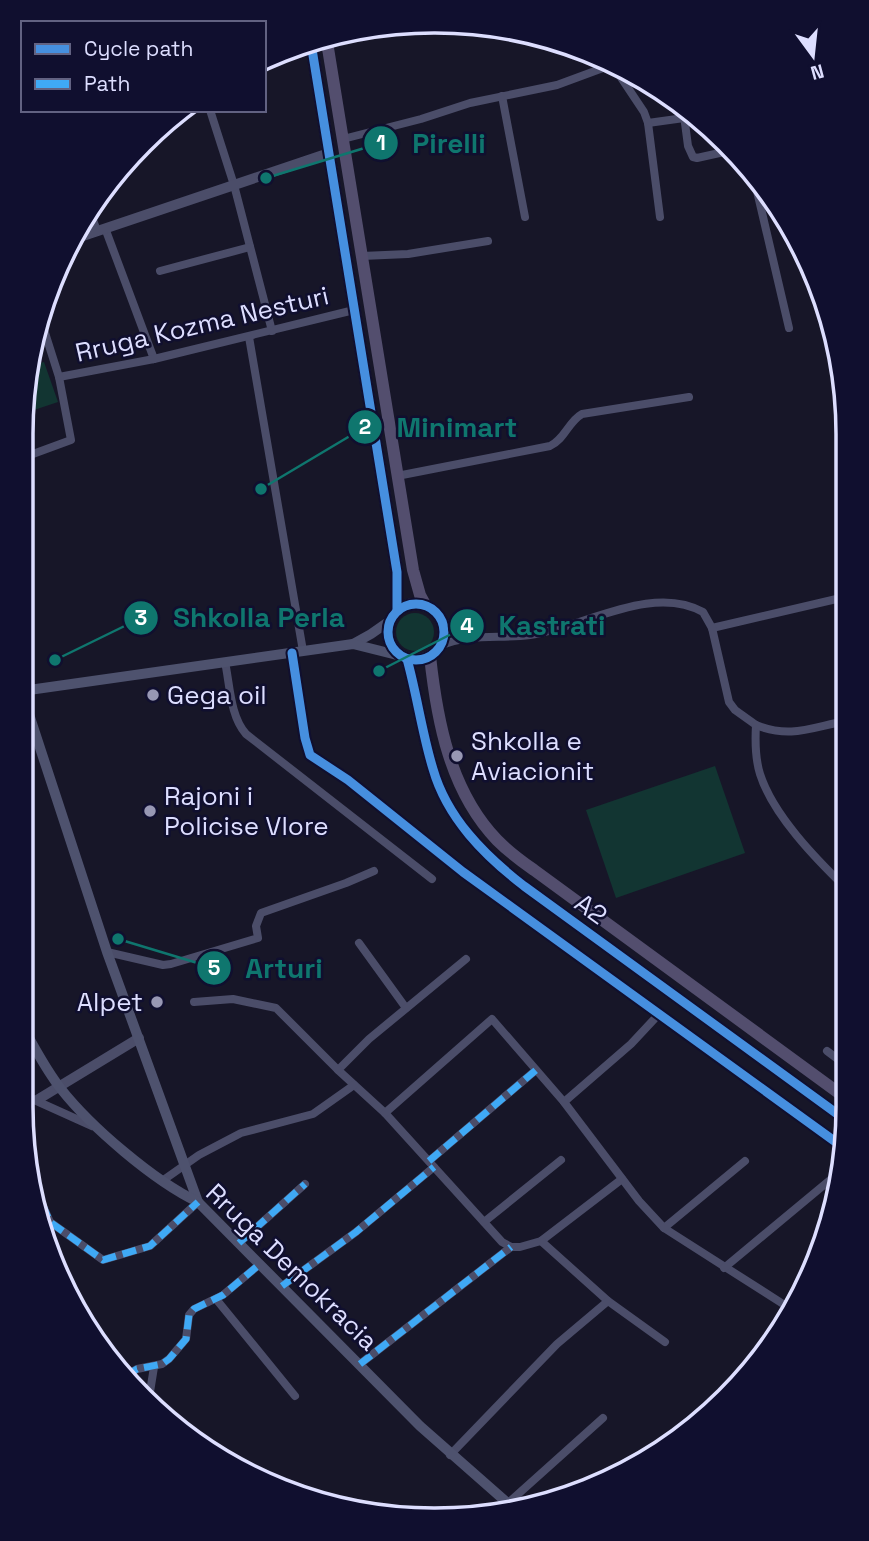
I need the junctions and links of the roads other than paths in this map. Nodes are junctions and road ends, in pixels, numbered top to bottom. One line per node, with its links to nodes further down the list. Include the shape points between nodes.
1 (328, 48): 10 (main road)
2 (313, 53): 12 (main road)
3 (600, 69): 5 (street, via 557,85)
4 (623, 81): 9 (street)
5 (502, 96): 10 (street); 15 (street)
6 (211, 112): 13 (street)
7 (677, 115): 9 (street)
8 (684, 120): 11 (street, via 693,156)
9 (648, 123): 16 (street)
10 (344, 139): 22 (main road)
11 (719, 152)
12 (329, 153): 13 (street); 24 (main road)
13 (234, 185): 18 (street); 21 (street)
14 (763, 205): 25 (street)
15 (525, 217)
16 (660, 217)
17 (95, 221): 18 (street)
18 (101, 230): 19 (street); 29 (street)
19 (87, 235)
20 (488, 241): 22 (street)
21 (250, 247): 23 (street); 26 (street)
22 (362, 256): 33 (main road)
23 (160, 271)
24 (354, 310): 26 (street, Rruga Kozma Nesturi); 36 (main road, via 397,572)
25 (789, 328)
26 (272, 331): 28 (street, Rruga Kozma Nesturi)
27 (46, 336): 30 (street, Rruga Kozma Nesturi)
28 (248, 337): 29 (street, Rruga Kozma Nesturi); 42 (street)
29 (154, 359): 30 (street, Rruga Kozma Nesturi)
30 (59, 377): 32 (street, Rruga Kozma Nesturi, via 71,440)
31 (689, 397): 33 (street, via 582,414 550,446)
32 (33, 454)
33 (397, 476): 35 (main road, via 413,570)
34 (836, 599): 38 (street)
35 (426, 606): 36 (main road, via 411,605); 37 (main road)
36 (394, 615): 40 (main road); 44 (main road, via 389,639)
37 (442, 622): 39 (street); 41 (main road)
38 (712, 628): 39 (street, via 703,612 659,604 614,611 531,635); 48 (street, via 729,702)
39 (478, 637): 41 (street)
40 (353, 644): 42 (main road); 44 (main road)
41 (440, 646): 43 (main road)
42 (297, 652): 45 (main road); 58 (street, via 310,755)
43 (430, 656): 44 (main road, via 419,660); 67 (main road, A2, via 451,766 468,802 497,840)
44 (404, 657): 72 (main road, A2, via 440,789 484,852)
45 (225, 662): 46 (main road); 52 (street, via 235,717 246,734)
46 (33, 690)
47 (836, 723): 48 (street, via 791,733)
48 (756, 725): 51 (street, via 756,756 767,792)
49 (33, 726): 54 (main road)
50 (374, 871): 54 (street, via 261,912 258,937 171,964)
51 (836, 878)
52 (432, 879)
53 (359, 943): 57 (street)
54 (107, 952): 59 (main road)
55 (466, 959): 57 (street)
56 (194, 1002): 64 (street, via 233,999 276,1008)
57 (407, 1008): 64 (street)
58 (659, 1014): 70 (street); 74 (street)
59 (139, 1038): 66 (street); 78 (main road)
60 (33, 1044): 66 (main road, Rruga Demokracia)
61 (827, 1051): 62 (street)
62 (836, 1058)
63 (536, 1069): 70 (street); 71 (street, via 492,1019); 77 (street)
64 (338, 1070): 65 (street)
65 (354, 1085): 71 (street); 78 (street, via 313,1114 241,1133)
66 (59, 1086): 69 (street); 73 (main road, Rruga Demokracia)
67 (836, 1090)
68 (33, 1099): 69 (street)
69 (37, 1101): 73 (street)
70 (564, 1102): 79 (street)
71 (385, 1113): 77 (street)
72 (836, 1113)
73 (99, 1129): 80 (main road, Rruga Demokracia)
74 (834, 1141)
75 (561, 1160): 84 (street)
76 (746, 1161): 86 (street)
77 (431, 1164): 84 (street); 92 (street, via 356,1232)
78 (184, 1165): 80 (street); 83 (main road)
79 (622, 1179): 86 (street); 87 (street)
80 (162, 1181): 83 (main road, Rruga Demokracia)
81 (829, 1181): 91 (street)
82 (305, 1184): 88 (street)
83 (198, 1202): 85 (street, via 150,1246 103,1260); 88 (main road, Rruga Demokracia)
84 (484, 1222): 89 (street)
85 (51, 1223)
86 (664, 1228): 91 (street)
87 (541, 1241): 89 (street); 94 (street)
88 (239, 1243): 90 (main road, Rruga Demokracia)
89 (511, 1247): 97 (street)
90 (260, 1264): 92 (main road, Rruga Demokracia); 93 (street)
91 (724, 1268): 95 (street)
92 (282, 1286): 97 (main road, Rruga Demokracia)
93 (216, 1298): 98 (street, via 194,1309 180,1349); 101 (street)
94 (608, 1301): 96 (street); 103 (street, via 557,1344)
95 (783, 1304)
96 (665, 1342)
97 (360, 1364): 103 (main road, Rruga Demokracia)
98 (154, 1367): 99 (street); 100 (street)
99 (133, 1371)
100 (150, 1389)
101 (295, 1396)
102 (603, 1418): 104 (street)
103 (450, 1455): 105 (main road, Rruga Demokracia)
104 (517, 1499)
105 (504, 1501)

